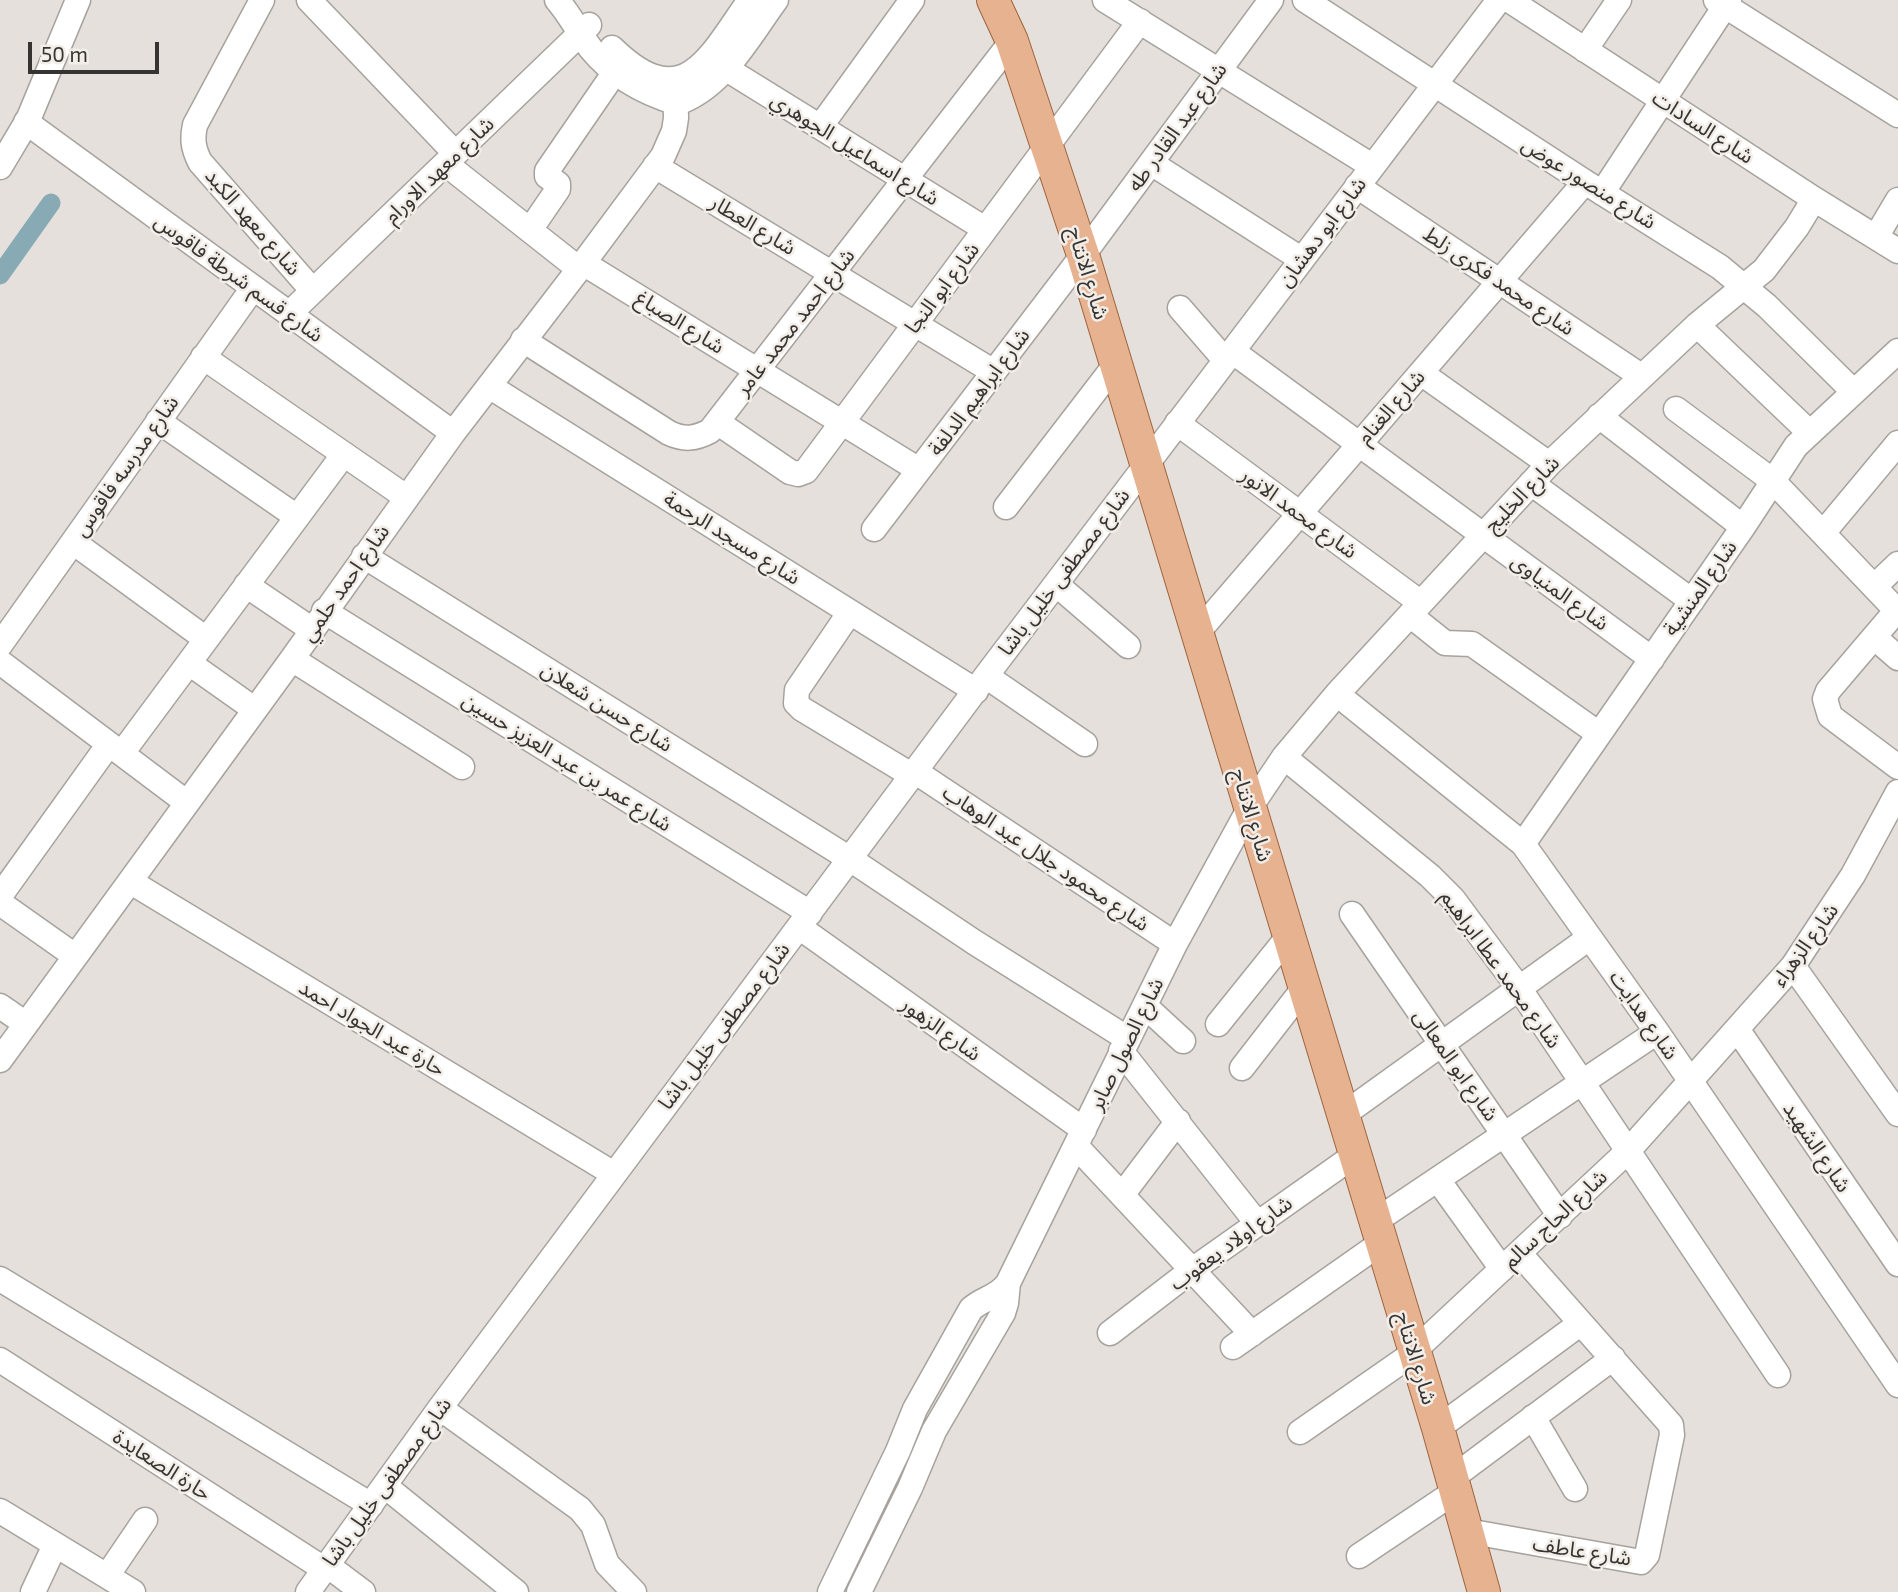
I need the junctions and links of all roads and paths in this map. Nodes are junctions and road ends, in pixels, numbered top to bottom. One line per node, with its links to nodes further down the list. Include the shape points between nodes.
1 (78, 0): 27 (street)
2 (262, 0): 51 (street, شارع معهد الكبد, via 195,125 194,150)
3 (309, 0): 30 (street, شارع الصباغ)
4 (750, 0): 24 (street, via 701,67)
5 (776, 0): 20 (street)
6 (912, 0): 28 (street)
7 (993, 0): 18 (main road, شارع الانتاج)
8 (1008, 0): 18 (main road, شارع الانتاج)
9 (1105, 0): 17 (street)
10 (1271, 0): 21 (street, شارع عبد القادر طه)
11 (1305, 0): 23 (street, شارع منصور عوض)
12 (1499, 0): 23 (street, شارع ابو دهشان)
13 (1509, 0): 19 (street, شارع السادات)
14 (1619, 0): 19 (street)
15 (1724, 2): 25 (street, شارع الغنام); 26 (street)
16 (574, 19): 22 (street, via 592,50); 24 (street); 30 (street, شارع معهد الاورام)
17 (1140, 21): 21 (street); 29 (street, شارع ابو النجا)
18 (1012, 41): 29 (main road, شارع الانتاج); 35 (street, شارع احمد محمد عامر)
19 (1586, 50): 25 (street, شارع السادات)
20 (725, 68): 24 (street, via 708,87); 28 (street, شارع اسماعيل الجوهري)
21 (1219, 71): 31 (street, شارع عبد القادر طه); 33 (street)
22 (615, 72): 24 (street, via 639,89); 41 (street, via 547,171 558,189)
23 (1436, 83): 33 (street, شارع ابو دهشان); 37 (street, شارع منصور عوض)
24 (676, 92): 32 (street, شارع احمد حلمي, via 674,131)
25 (1663, 101): 37 (street, شارع الغنام); 38 (street, شارع السادات)
26 (1898, 115)
27 (26, 122): 34 (street); 50 (street, شارع قسم شرطة فاقوس)
28 (820, 127): 35 (street, شارع اسماعيل الجوهري)
29 (1048, 148): 40 (street, شارع ابو النجا); 44 (main road, شارع الانتاج)
30 (451, 158): 41 (street, شارع الصباغ); 51 (street, شارع معهد الاورام)
31 (1151, 163): 44 (street, شارع عبد القادر طه); 45 (street)
32 (655, 166): 46 (street, شارع احمد حلمي); 47 (street, شارع العطار)
33 (1372, 166): 36 (street, شارع ابو دهشان)
34 (0, 167)
35 (905, 180): 40 (street, شارع اسماعيل الجوهري); 47 (street, شارع احمد محمد عامر)
36 (1357, 186): 45 (street, شارع ابو دهشان); 48 (street, شارع محمد فكرى زلط)
37 (1594, 187): 48 (street, شارع الغنام); 49 (street, شارع منصور عوض, via 1695,249)
38 (1814, 199): 42 (street, شارع السادات); 49 (street, شارع الخليج, via 1782,249)
39 (1898, 200): 42 (street)
40 (985, 229): 54 (street, شارع ابو النجا)
41 (530, 230): 46 (street, شارع الصباغ)
42 (1876, 237): 43 (street, شارع السادات)
43 (1898, 251)
44 (1083, 255): 60 (main road, شارع الانتاج); 62 (street, شارع ابراهيم الدلفة)
45 (1301, 259): 58 (street, شارع ابو دهشان)
46 (581, 266): 56 (street, شارع احمد حلمي); 61 (street, شارع الصباغ)
47 (832, 274): 54 (street, شارع العطار); 61 (street, شارع احمد محمد عامر)
48 (1499, 282): 63 (street, شارع الغنام); 64 (street, شارع محمد فكرى زلط)
49 (1745, 286): 55 (street, شارع الخليج); 66 (street, شارع منصور عوض)
50 (253, 288): 53 (street, شارع قسم شرطة فاقوس); 59 (street, شارع مدرسه فاقوس)
51 (313, 292): 53 (street, شارع معهد الاورام)
52 (1180, 308): 58 (street)
53 (289, 314): 74 (street, شارع قسم شرطة فاقوس)
54 (915, 324): 62 (street, شارع العطار); 71 (street, شارع ابو النجا)
55 (1697, 325): 64 (street, شارع الخليج); 73 (street)
56 (523, 340): 65 (street, شارع احمد حلمي); 70 (street, شارع احمد محمد عامر, via 679,438 700,436)
57 (1898, 351): 66 (street, شارع المنشية)
58 (1228, 355): 72 (street, شارع ابو دهشان); 75 (street, شارع المنياوى)
59 (203, 357): 69 (street, شارع مدرسه فاقوس); 76 (street)
60 (1116, 364): 78 (main road, شارع الانتاج); 84 (street)
61 (758, 370): 70 (street, شارع احمد محمد عامر); 71 (street, شارع الصباغ)
62 (994, 372): 80 (street, شارع ابراهيم الدلفة)
63 (1421, 373): 75 (street, شارع الغنام); 79 (street)
64 (1641, 376): 68 (street, شارع الخليج)
65 (489, 386): 74 (street, شارع احمد حلمي); 100 (street, شارع مسجد الرحمة)
66 (1853, 391): 73 (street, شارع المنشية)
67 (1676, 409): 81 (street)
68 (1599, 416): 79 (street, شارع الخليج); 87 (street)
69 (158, 421): 86 (street); 91 (street, شارع مدرسه فاقوس)
70 (717, 422): 71 (street, شارع ابو النجا, via 798,474 806,471)
71 (842, 422): 80 (street, شارع الصباغ)
72 (1177, 423): 78 (street, شارع ابو دهشان); 85 (street, شارع محمد الانور)
73 (1809, 432): 81 (street, شارع المنشية)
74 (453, 433): 83 (street, شارع احمد حلمي)
75 (1359, 444): 85 (street, شارع الغنام); 90 (street, شارع المنياوى)
76 (344, 454): 83 (street); 86 (street)
77 (1893, 458): 89 (street)
78 (1146, 464): 94 (street, شارع مصطفى خليل باشا); 103 (main road, شارع الانتاج)
79 (1549, 464): 82 (street, شارع الخليج)
80 (919, 470): 88 (street, شارع ابراهيم الدلفة)
81 (1773, 481): 87 (street, شارع المنشية); 89 (street)
82 (1531, 483): 90 (street, شارع الخليج); 97 (street)
83 (406, 497): 92 (street, شارع احمد حلمي)
84 (1006, 507)
85 (1300, 514): 98 (street, شارع محمد الانور); 103 (street, شارع الغنام)
86 (297, 517): 95 (street)
87 (1743, 527): 97 (street, شارع المنشية)
88 (874, 529)
89 (1823, 533): 96 (street)
90 (1482, 535): 98 (street, شارع الخليج); 108 (street, شارع المنياوى)
91 (72, 542): 102 (street, شارع مدرسه فاقوس); 105 (street)
92 (364, 556): 101 (street, شارع احمد حلمي); 126 (street, شارع حسن شعلان)
93 (1898, 564): 96 (street)
94 (1056, 584): 106 (street); 112 (street, شارع مصطفى خليل باشا)
95 (246, 585): 101 (street, شارع عمر بن عبد العزيز حسين); 105 (street)
96 (1874, 587): 99 (street)
97 (1692, 601): 108 (street, شارع المنشية)
98 (1415, 609): 113 (street, شارع الخليج); 115 (street, شارع محمد الانور, via 1445,643 1472,644)
99 (1897, 611): 104 (street)
100 (850, 612): 112 (street, شارع مسجد الرحمة); 121 (street, شارع محمود جلال عبد الوهاب, via 797,690 796,702)
101 (318, 620): 107 (street, شارع احمد حلمي); 131 (street, شارع عمر بن عبد العزيز حسين)
102 (5, 628)
103 (1198, 632): 124 (main road, شارع الانتاج)
104 (1874, 637): 109 (street); 120 (street, via 1828,691 1826,708 1836,722)
105 (206, 639): 111 (street)
106 (1128, 646)
107 (292, 659): 114 (street, شارع احمد حلمي); 119 (street)
108 (1651, 659): 115 (street, شارع المنشية)
109 (1898, 659)
110 (0, 662): 117 (street)
111 (189, 663): 114 (street); 117 (street)
112 (981, 683): 116 (street, شارع مسجد الرحمة); 121 (street, شارع مصطفى خليل باشا)
113 (1337, 694): 118 (street, شارع الخليج); 125 (street, شارع هدايت)
114 (254, 709): 122 (street, شارع احمد حلمي)
115 (1599, 734): 125 (street, شارع المنشية)
116 (1085, 744)
117 (115, 749): 122 (street); 128 (street)
118 (1284, 757): 124 (street, شارع الخليج); 138 (street, شارع محمد عطا ابراهيم, via 1442,887)
119 (462, 767)
120 (1898, 767)
121 (914, 774): 126 (street, شارع مصطفى خليل باشا); 134 (street, شارع محمود جلال عبد الوهاب)
122 (186, 802): 127 (street, شارع احمد حلمي)
123 (1895, 806): 136 (street, شارع الزهراء)
124 (1249, 809): 132 (main road, شارع الانتاج); 134 (street, شارع الصول صابر)
125 (1523, 844): 133 (street, شارع هدايت)
126 (850, 859): 131 (street, شارع مصطفى خليل باشا); 147 (street, شارع حسن شعلان)
127 (131, 882): 135 (street, شارع احمد حلمي); 159 (street, حارة عبد الجواد احمد)
128 (0, 896)
129 (0, 903): 135 (street)
130 (1352, 914): 146 (street, شارع ابو المعالى)
131 (804, 920): 156 (street, شارع الزهور); 159 (street, شارع مصطفى خليل باشا)
132 (1288, 937): 137 (main road, شارع الانتاج); 142 (street)
133 (1589, 938): 138 (street); 144 (street, شارع هدايت)
134 (1175, 944): 140 (street, شارع الصول صابر)
135 (75, 956): 141 (street, شارع احمد حلمي)
136 (1793, 966): 143 (street, شارع الزهراء); 152 (street)
137 (1304, 988): 149 (street); 153 (main road, شارع الانتاج)
138 (1519, 988): 146 (street); 151 (street, شارع محمد عطا ابراهيم)
139 (0, 1006): 141 (street)
140 (1145, 1006): 145 (street); 147 (street, شارع الصول صابر)
141 (26, 1024): 148 (street, شارع احمد حلمي)
142 (1218, 1024)
143 (1737, 1029): 150 (street, شارع الزهراء); 166 (street, شارع الشهيد)
144 (1657, 1032): 150 (street, شارع هدايت); 151 (street)
145 (1183, 1041)
146 (1441, 1044): 153 (street); 155 (street, شارع ابو المعالى)
147 (1125, 1045): 154 (street, شارع حسن شعلان); 156 (street, شارع الصول صابر)
148 (0, 1060)
149 (1242, 1068)
150 (1691, 1082): 157 (street, شارع الحاج سالم); 176 (street, شارع هدايت)
151 (1582, 1083): 155 (street); 157 (street, شارع محمد عطا ابراهيم)
152 (1898, 1114)
153 (1343, 1115): 158 (main road, شارع الانتاج)
154 (1178, 1121): 161 (street); 163 (street, شارع حسن شعلان)
155 (1504, 1135): 160 (street); 162 (street, شارع ابو المعالى)
156 (1080, 1138): 161 (street, شارع الزهور); 169 (street, شارع الصول صابر)
157 (1629, 1150): 162 (street, شارع الحاج سالم); 175 (street, شارع محمد عطا ابراهيم)
158 (1355, 1155): 163 (street, شارع اولاد يعقوب); 164 (main road, شارع الانتاج)
159 (614, 1174): 177 (street, شارع مصطفى خليل باشا)
160 (1438, 1180): 164 (street); 165 (street)
161 (1122, 1195): 167 (street, شارع الزهور)
162 (1560, 1216): 165 (street, شارع الحاج سالم)
163 (1257, 1223): 167 (street, شارع اولاد يعقوب)
164 (1378, 1233): 167 (street, شارع الزهور, via 1242,1340); 172 (main road, شارع الانتاج)
165 (1510, 1261): 170 (street); 172 (street, شارع الحاج سالم)
166 (1898, 1264)
167 (1192, 1270): 171 (street, شارع اولاد يعقوب)
168 (0, 1279): 183 (street)
169 (1008, 1283): 196 (street, شارع الصول صابر, via 971,1309 915,1409); 197 (street, شارع الصول صابر, via 1003,1313 934,1431)
170 (1581, 1323): 173 (street); 179 (street)
171 (1110, 1334)
172 (1414, 1352): 179 (main road, شارع الانتاج); 180 (street, شارع الحاج سالم)
173 (1613, 1358): 178 (street); 186 (street, شارع عاطف, via 1671,1424 1643,1560)
174 (0, 1360): 189 (street, حارة الصعايدة)
175 (1778, 1375)
176 (1898, 1385)
177 (440, 1408): 183 (street, شارع مصطفى خليل باشا); 195 (street, via 580,1509 593,1525 607,1564)
178 (1533, 1418): 181 (street); 182 (street)
179 (1438, 1428): 181 (main road, شارع الانتاج)
180 (1300, 1432)
181 (1454, 1485): 186 (main road, شارع الانتاج); 188 (street)
182 (1575, 1489)
183 (378, 1495): 189 (street, شارع مصطفى خليل باشا); 191 (street)
184 (0, 1511): 187 (street)
185 (145, 1520): 190 (street)
186 (1466, 1531): 198 (main road, شارع الانتاج)
187 (55, 1545): 190 (street); 192 (street)
188 (1359, 1556)
189 (326, 1567): 193 (street, شارع مصطفى خليل باشا); 194 (street, حارة الصعايدة)
190 (122, 1587)
191 (514, 1591)
192 (33, 1592)
193 (308, 1592)
194 (363, 1592)
195 (634, 1592)
196 (830, 1592)
197 (859, 1592)
198 (1484, 1592)

